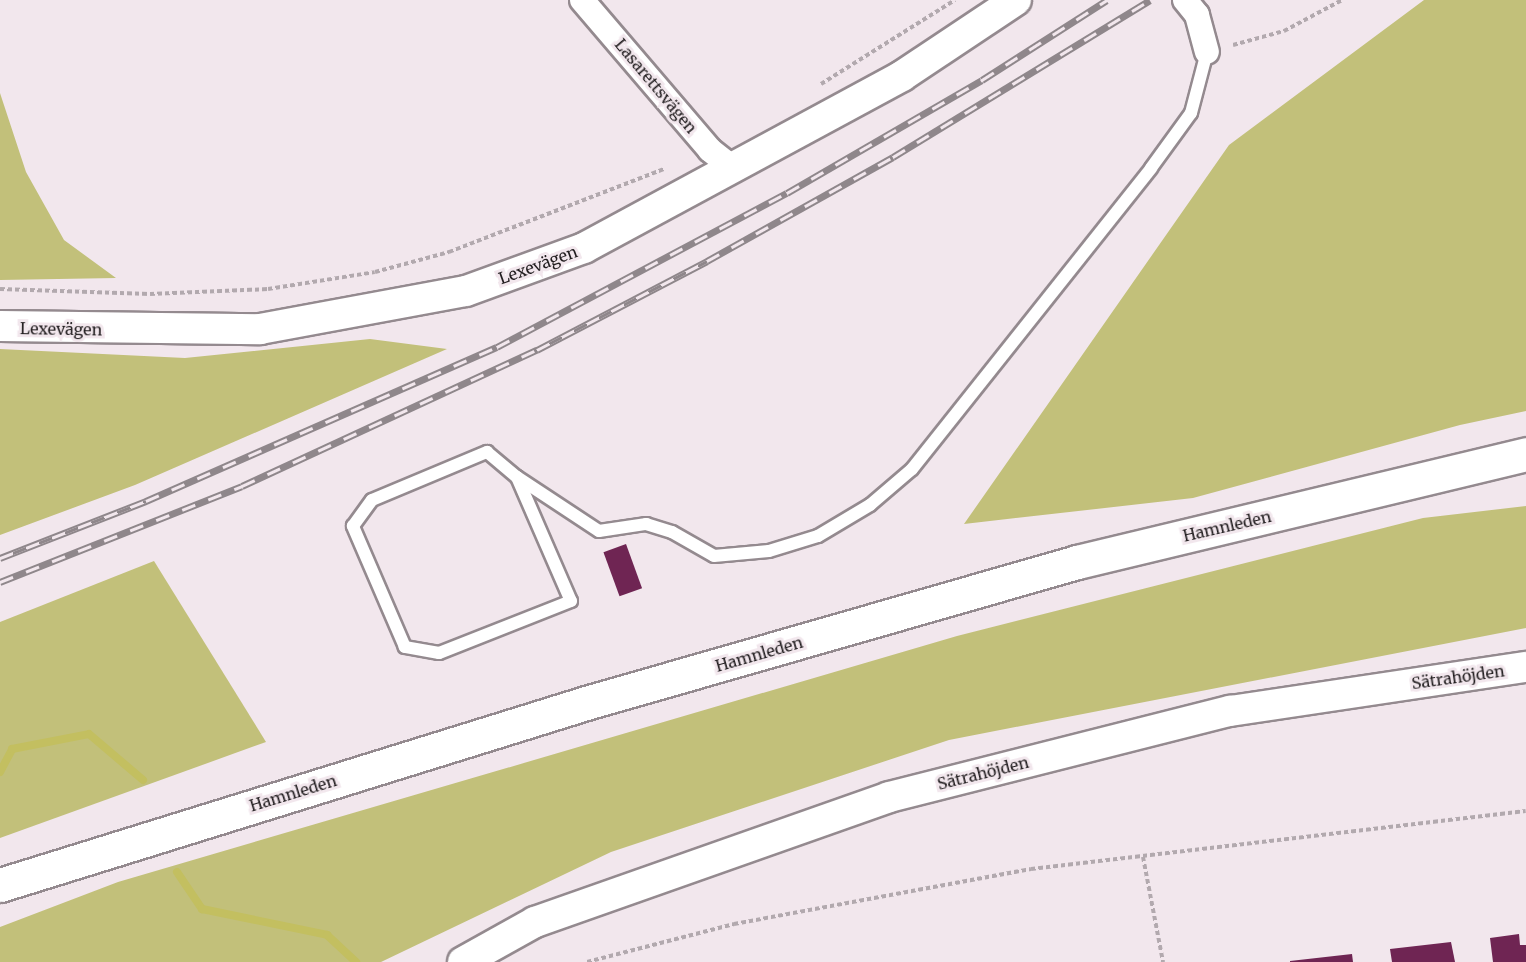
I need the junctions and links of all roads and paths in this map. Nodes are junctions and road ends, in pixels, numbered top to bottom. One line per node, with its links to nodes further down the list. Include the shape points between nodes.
1 (582, 0): 9 (street, Lasarettsvägen, via 710,150)
2 (955, 0): 7 (path)
3 (1016, 0): 9 (street, Lexevägen, via 902,76)
4 (1185, 0): 6 (street, via 1197,15)
5 (1342, 0): 6 (path, via 1284,31)
6 (1206, 52): 13 (lane, via 1191,113 1151,168 912,469 870,505 818,536 769,551 714,556 672,532 646,525 598,531)
7 (811, 90)
8 (666, 168): 10 (path, via 460,249 375,272 268,289 150,294)
9 (734, 169): 11 (street, Lexevägen, via 584,249 466,291 260,329)
10 (0, 289)
11 (0, 326)
12 (1526, 454): 17 (main road, Hamnleden, via 1077,562 586,704)
13 (517, 477): 13 (lane, via 487,452 372,500 353,526 405,647 440,653 571,601)
14 (1526, 667): 18 (street, Sätrahöjden, via 1230,711 889,797 535,922)
15 (1526, 812): 16 (path)
16 (1143, 857): 19 (path, via 1031,869 757,920); 20 (path)
17 (0, 885)
18 (463, 962)
19 (587, 962)
20 (1163, 962)

